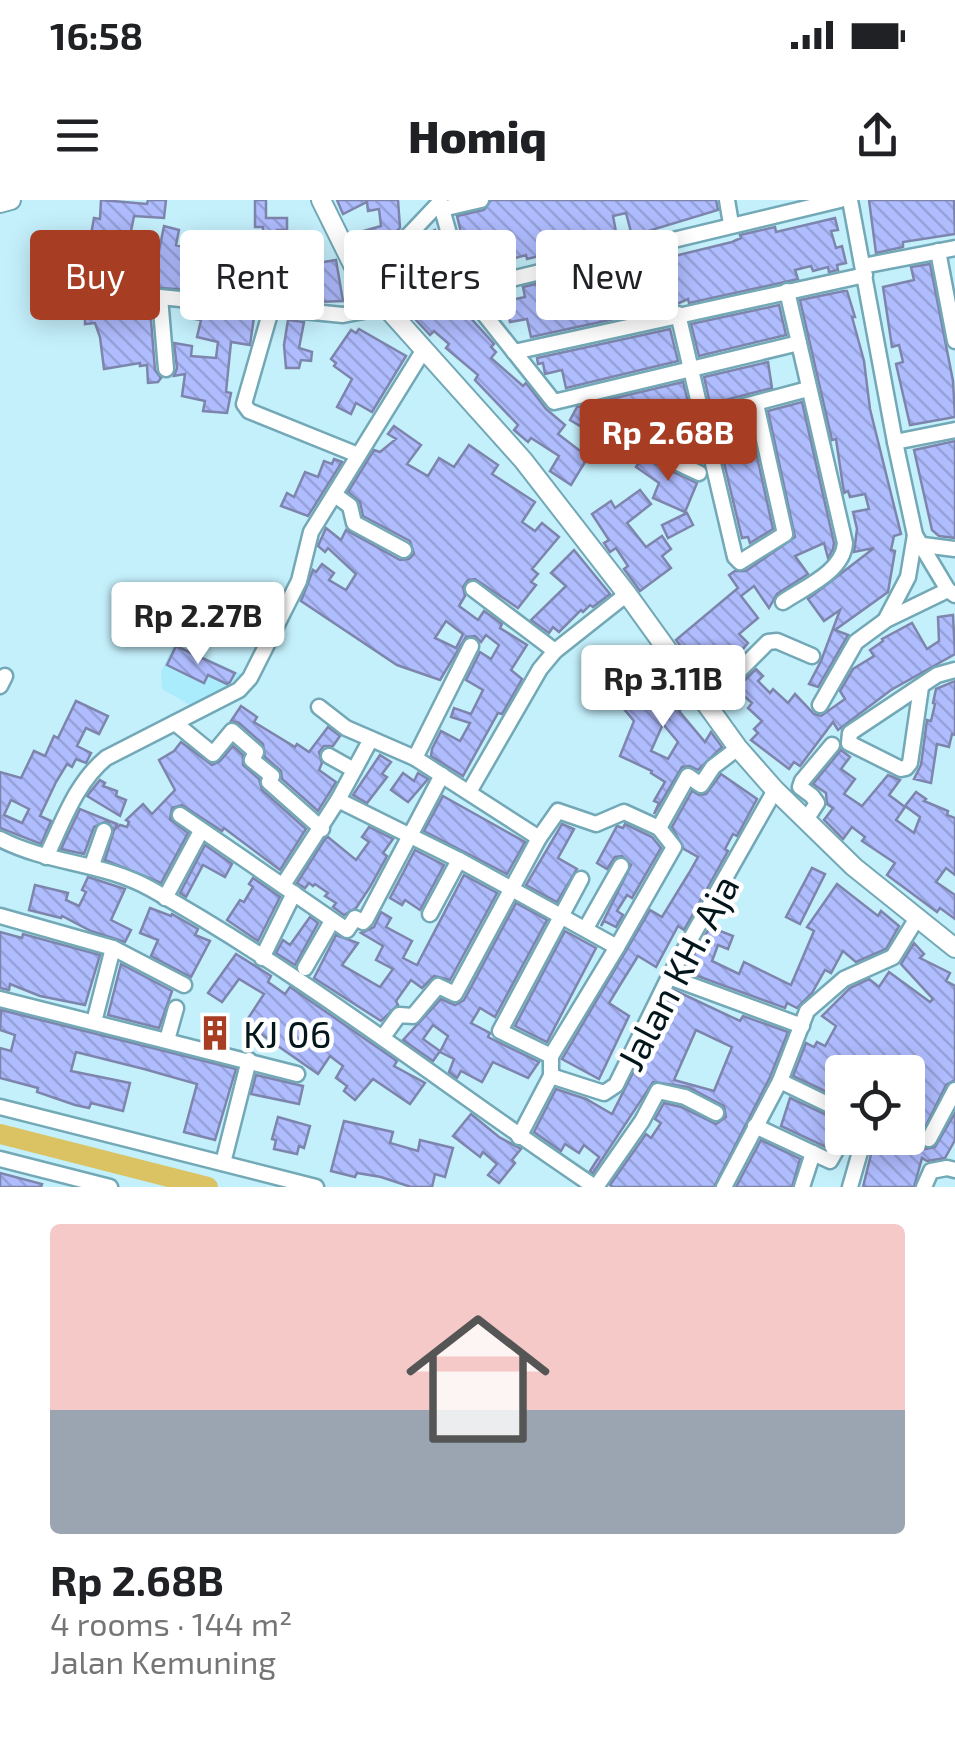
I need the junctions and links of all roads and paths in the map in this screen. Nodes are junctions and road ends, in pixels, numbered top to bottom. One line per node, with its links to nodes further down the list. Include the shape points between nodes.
1 (11, 200): 7 (main road)
2 (321, 200): 12 (main road)
3 (481, 200): 8 (street)
4 (727, 200): 9 (street)
5 (840, 200): 9 (street)
6 (850, 200): 15 (street)
7 (0, 203)
8 (441, 204): 10 (street); 11 (street)
9 (731, 224): 16 (street)
10 (415, 230)
11 (448, 230)
12 (344, 247)
13 (955, 248): 14 (street)
14 (938, 251): 15 (street); 25 (street)
15 (864, 270): 17 (street); 37 (street)
16 (516, 277)
17 (787, 291): 20 (street); 26 (street)
18 (160, 297): 19 (street); 30 (street)
19 (180, 299)
20 (678, 314): 29 (street)
21 (268, 320): 38 (street, via 244,404)
22 (396, 320): 27 (main road)
23 (489, 320): 28 (street)
24 (652, 320): 28 (street)
25 (955, 341)
26 (799, 342): 29 (street); 31 (street)
27 (423, 351): 38 (street); 47 (main road, via 523,460)
28 (514, 352): 29 (street, via 554,402)
29 (692, 367): 33 (street)
30 (166, 369)
31 (808, 389): 32 (street); 49 (street, via 844,531 844,555)
32 (756, 404): 33 (street); 33 (street, via 785,534 743,562 735,557)
33 (701, 418): 34 (street)
34 (656, 429): 36 (street); 39 (street, via 665,457)
35 (955, 430): 37 (street)
36 (612, 440)
37 (894, 442): 41 (street)
38 (358, 455): 40 (street)
39 (699, 472)
40 (334, 495): 43 (street, via 350,506 354,524); 59 (street, via 310,532 300,581 250,678)
41 (919, 540): 42 (street); 44 (street); 46 (street)
42 (955, 549)
43 (404, 550)
44 (908, 576): 48 (street); 50 (street)
45 (473, 589): 52 (street)
46 (952, 592): 48 (street)
47 (627, 594): 52 (street); 56 (main road)
48 (930, 599): 50 (street)
49 (784, 602)
50 (886, 620): 57 (street, via 856,642)
51 (471, 646): 64 (street)
52 (555, 651): 68 (street)
53 (812, 656): 56 (street, via 768,642)
54 (955, 670): 55 (street)
55 (921, 687): 55 (street, via 906,768 849,743 850,733)
56 (706, 703): 62 (main road)
57 (820, 706)
58 (319, 707): 60 (street)
59 (175, 722): 73 (street, via 213,754 232,731 256,752 252,760 272,776 269,782); 79 (street, via 92,770)
60 (371, 739): 64 (street); 65 (street)
61 (832, 745): 71 (street, via 802,781 817,804)
62 (738, 748): 67 (main road); 72 (street, via 701,784 688,776)
63 (329, 756): 65 (street)
64 (415, 758): 66 (street)
65 (354, 770): 69 (street)
66 (442, 775): 68 (street); 76 (street)
67 (776, 790): 71 (main road); 98 (street, Jalan KH. Aja)
68 (469, 792): 77 (street)
69 (338, 800): 73 (street); 76 (street)
70 (180, 814): 75 (street)
71 (806, 820): 90 (main road)
72 (659, 828): 77 (street, via 624,812 596,824 558,811); 94 (street, via 674,847)
73 (322, 829): 85 (street)
74 (104, 831): 81 (street)
75 (201, 831): 85 (street); 86 (street)
76 (409, 834): 80 (street); 91 (street, via 366,919 355,918 347,930)
77 (539, 838): 84 (street)
78 (0, 839): 79 (street)
79 (46, 858): 81 (street)
80 (459, 860): 84 (street); 87 (street)
81 (92, 865): 86 (street)
82 (621, 866): 92 (street)
83 (580, 879): 88 (street)
84 (512, 888): 88 (street); 104 (street, via 455,994 438,986 413,1016 399,1015)
85 (289, 889): 91 (street); 96 (street)
86 (165, 898): 96 (street)
87 (430, 914)
88 (562, 914): 92 (street); 106 (street, via 500,1031)
89 (0, 916): 95 (street)
90 (917, 918): 93 (main road); 103 (street, via 893,957 844,979 816,1001)
91 (332, 921): 97 (street)
92 (586, 928): 94 (street)
93 (952, 938)
94 (617, 947): 106 (street)
95 (112, 948): 99 (street); 102 (street)
96 (262, 958): 104 (street)
97 (305, 968)
98 (669, 977): 103 (street); 109 (street, Jalan KH. Aja, via 616,1085 604,1092)
99 (184, 985)
100 (0, 999): 102 (street)
101 (176, 1008): 105 (street)
102 (94, 1022): 105 (street)
103 (802, 1026): 110 (street)
104 (383, 1037): 116 (street)
105 (167, 1040): 107 (street)
106 (551, 1056): 109 (street)
107 (249, 1060): 108 (street); 122 (street)
108 (297, 1074)
109 (550, 1076): 116 (street)
110 (780, 1081): 112 (street); 115 (street)
111 (955, 1090): 117 (street)
112 (825, 1103)
113 (0, 1107): 122 (street)
114 (716, 1113): 126 (street, via 658,1091)
115 (755, 1126): 118 (street); 127 (street)
116 (519, 1136): 126 (street)
117 (930, 1139)
118 (813, 1153): 119 (street, via 830,1161); 128 (street)
119 (833, 1155)
120 (859, 1155): 129 (street)
121 (0, 1159): 124 (street)
122 (222, 1163): 125 (street)
123 (955, 1170): 130 (street, via 931,1171)
124 (110, 1187)
125 (316, 1187)
126 (596, 1187)
127 (724, 1187)
128 (802, 1187)
129 (850, 1187)
130 (924, 1187)

